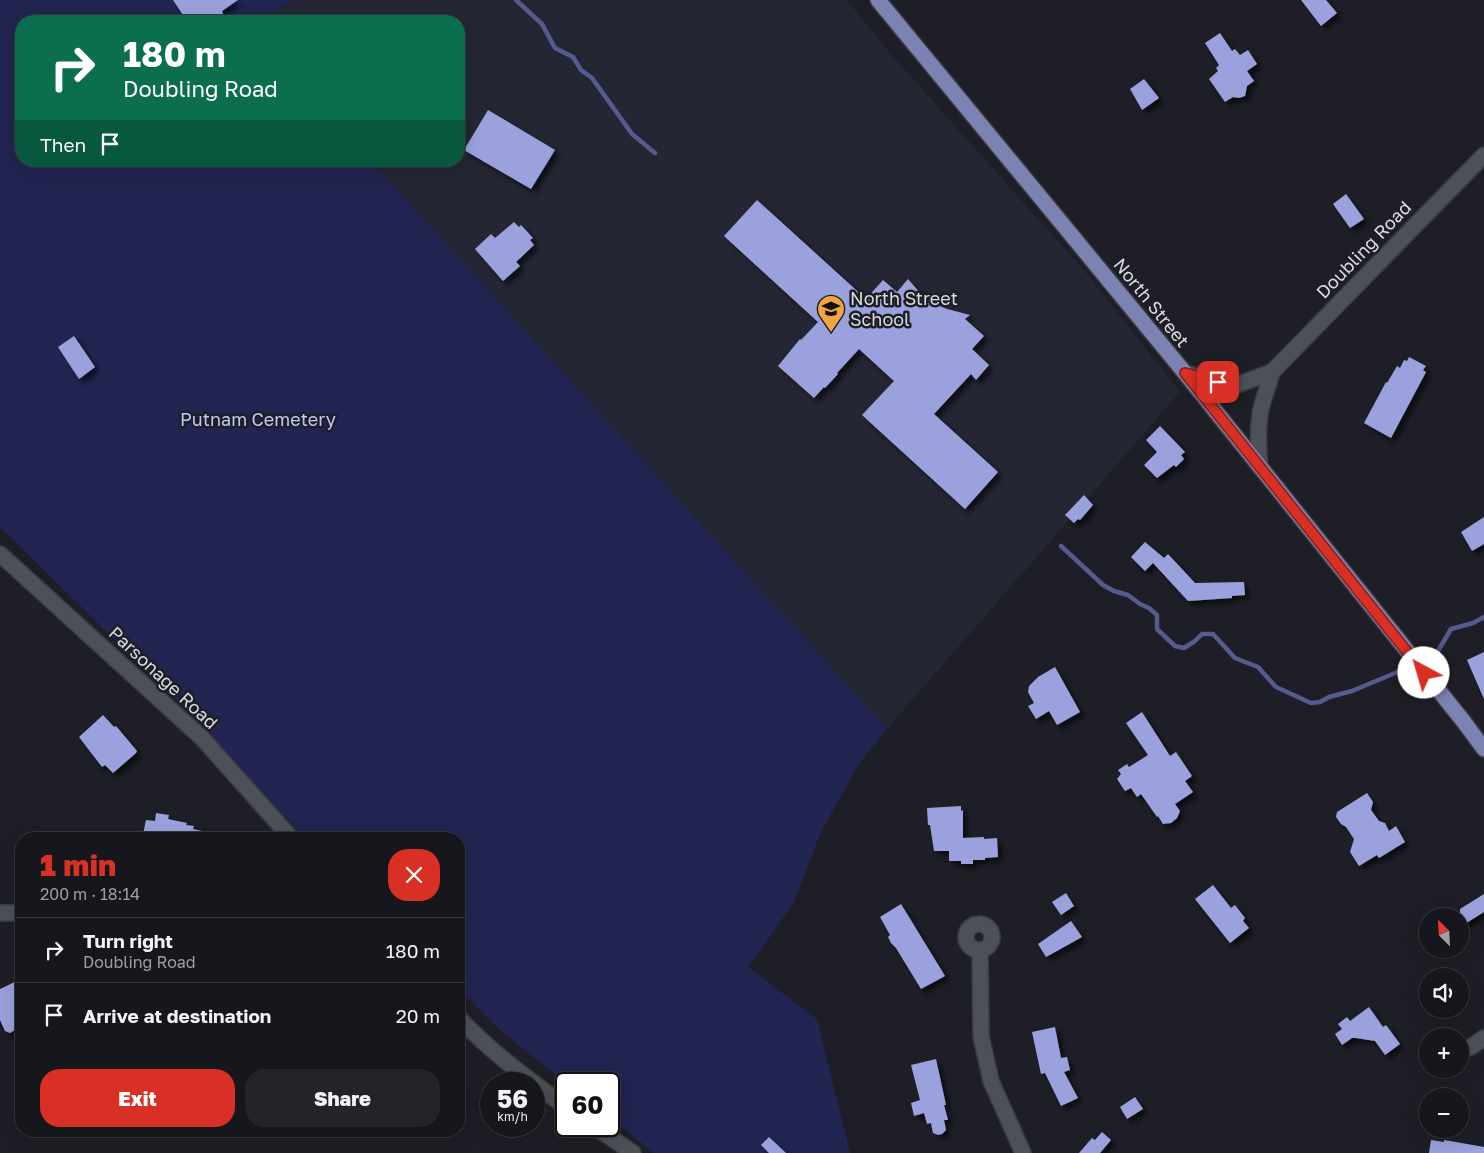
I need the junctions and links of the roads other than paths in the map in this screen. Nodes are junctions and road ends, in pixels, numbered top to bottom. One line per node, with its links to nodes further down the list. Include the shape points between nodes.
1 (878, 0): 4 (main road, North Street)
2 (1484, 155): 3 (street, Doubling Road)
3 (1272, 372): 4 (street, Doubling Road, via 1234,386); 5 (street, Doubling Road, via 1261,408 1257,437)
4 (1185, 373): 5 (main road, North Street)
5 (1260, 468): 7 (main road, North Street)
6 (0, 554): 8 (street, Parsonage Road, via 202,738)
7 (1484, 749)
8 (286, 832)
9 (0, 913): 10 (street)
10 (15, 913)
11 (980, 950): 18 (street, via 981,1036 991,1081)
12 (465, 1024): 15 (street)
13 (1484, 1038): 14 (street)
14 (1471, 1047)
15 (555, 1099)
16 (610, 1137): 17 (street)
17 (633, 1153)
18 (1023, 1153)

